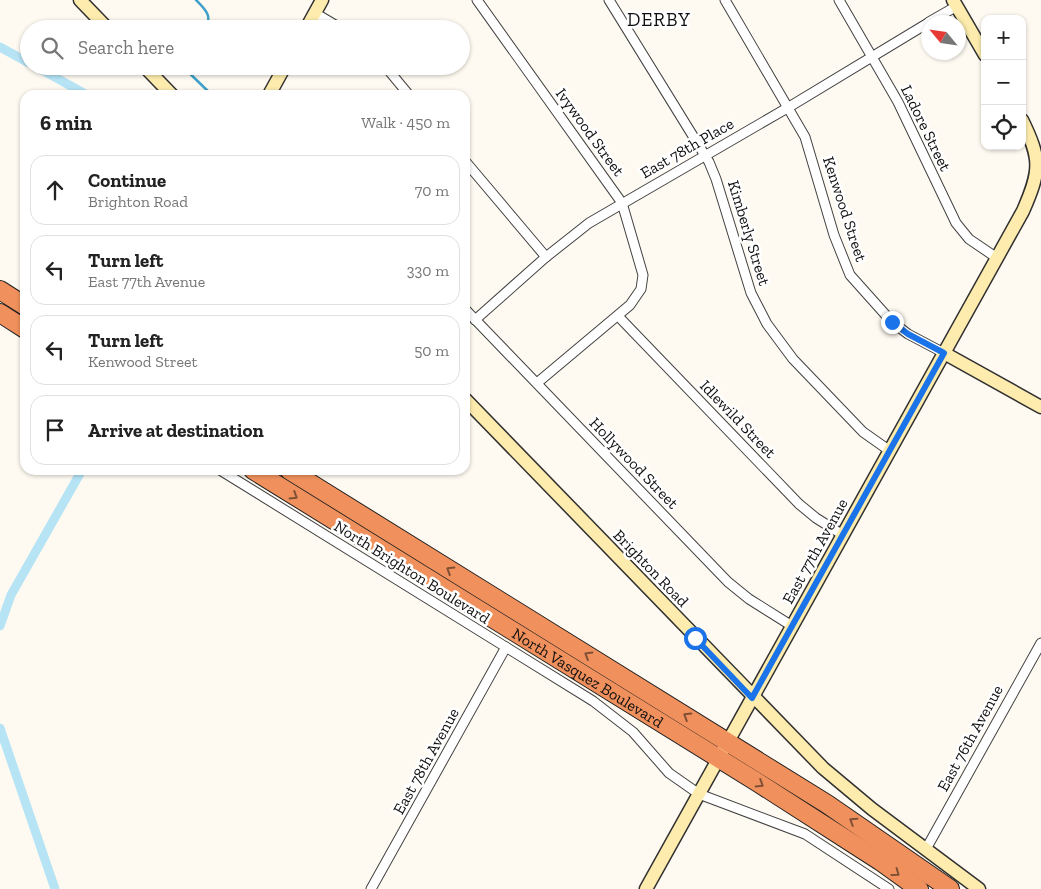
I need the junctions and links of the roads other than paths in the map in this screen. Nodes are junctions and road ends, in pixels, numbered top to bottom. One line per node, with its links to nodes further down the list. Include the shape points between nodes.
1 (80, 0): 10 (street)
2 (322, 0): 8 (street)
3 (477, 0): 26 (street, Ivywood Street)
4 (609, 0): 24 (street, Kimberly Street)
5 (725, 0): 22 (street, Kenwood Street)
6 (839, 0): 15 (street, Ladore Street)
7 (955, 3): 9 (street, East 78th Place); 14 (street)
8 (315, 13): 11 (street); 12 (street)
9 (939, 15)
10 (99, 20)
11 (311, 20)
12 (327, 20)
13 (921, 28): 15 (street, East 78th Place)
14 (981, 47)
15 (872, 57): 22 (street, East 78th Place); 28 (street, Ladore Street, via 898,102 956,223 970,239)
16 (153, 75): 19 (street)
17 (280, 75): 20 (street)
18 (392, 75): 21 (street)
19 (167, 90)
20 (272, 90)
21 (405, 90)
22 (789, 107): 24 (street, East 78th Place); 36 (street, Kenwood Street, via 805,137 834,235 850,275 892,322)
23 (1026, 127): 28 (street, East 77th Avenue, via 1038,148 1039,159 1030,196)
24 (705, 156): 26 (street, East 78th Place); 40 (street, Kimberly Street, via 716,179 751,293 767,324 793,359 843,412 870,438)
25 (470, 167): 27 (street)
26 (622, 203): 27 (street, East 78th Place); 33 (street, Ivywood Street, via 642,268 642,282 634,300)
27 (546, 256): 34 (street, East 78th Place)
28 (997, 258): 36 (street, East 77th Avenue)
29 (0, 290): 30 (highway)
30 (20, 303)
31 (0, 313): 35 (highway)
32 (470, 314): 34 (street, Hollywood Street)
33 (618, 316): 37 (street, Ivywood Street); 44 (street, Idlewild Street, via 799,504)
34 (475, 320): 37 (street, Hollywood Street)
35 (20, 326)
36 (944, 353): 39 (street, Kenwood Street); 40 (street, East 77th Avenue)
37 (537, 383): 45 (street, Hollywood Street, via 728,582)
38 (470, 404): 48 (street, Brighton Road)
39 (1041, 407)
40 (890, 451): 44 (street, East 77th Avenue)
41 (228, 475): 47 (street, North Brighton Boulevard)
42 (261, 475): 50 (highway, North Vasquez Boulevard, one-way to 50)
43 (297, 475): 49 (highway, North Vasquez Boulevard, one-way to 43)
44 (843, 535): 45 (street, East 77th Avenue)
45 (792, 626): 48 (street, East 77th Avenue)
46 (1041, 643): 52 (street, East 76th Avenue)
47 (506, 647): 51 (street, North Brighton Boulevard, via 606,710 633,732 669,773); 53 (street, East 78th Avenue)
48 (752, 698): 49 (street, East 77th Avenue); 52 (street, Brighton Road, via 834,778)
49 (728, 742): 50 (street, East 77th Avenue); 57 (highway, North Vasquez Boulevard, one-way to 49, via 864,827)
50 (718, 758): 51 (street, East 77th Avenue); 56 (highway, North Vasquez Boulevard, one-way to 56)
51 (699, 794): 54 (street, East 77th Avenue); 55 (street, North Brighton Boulevard, via 805,834)
52 (926, 849): 58 (street, Brighton Road)
53 (371, 889)
54 (646, 889)
55 (889, 889)
56 (919, 889)
57 (950, 889)
58 (979, 889)

